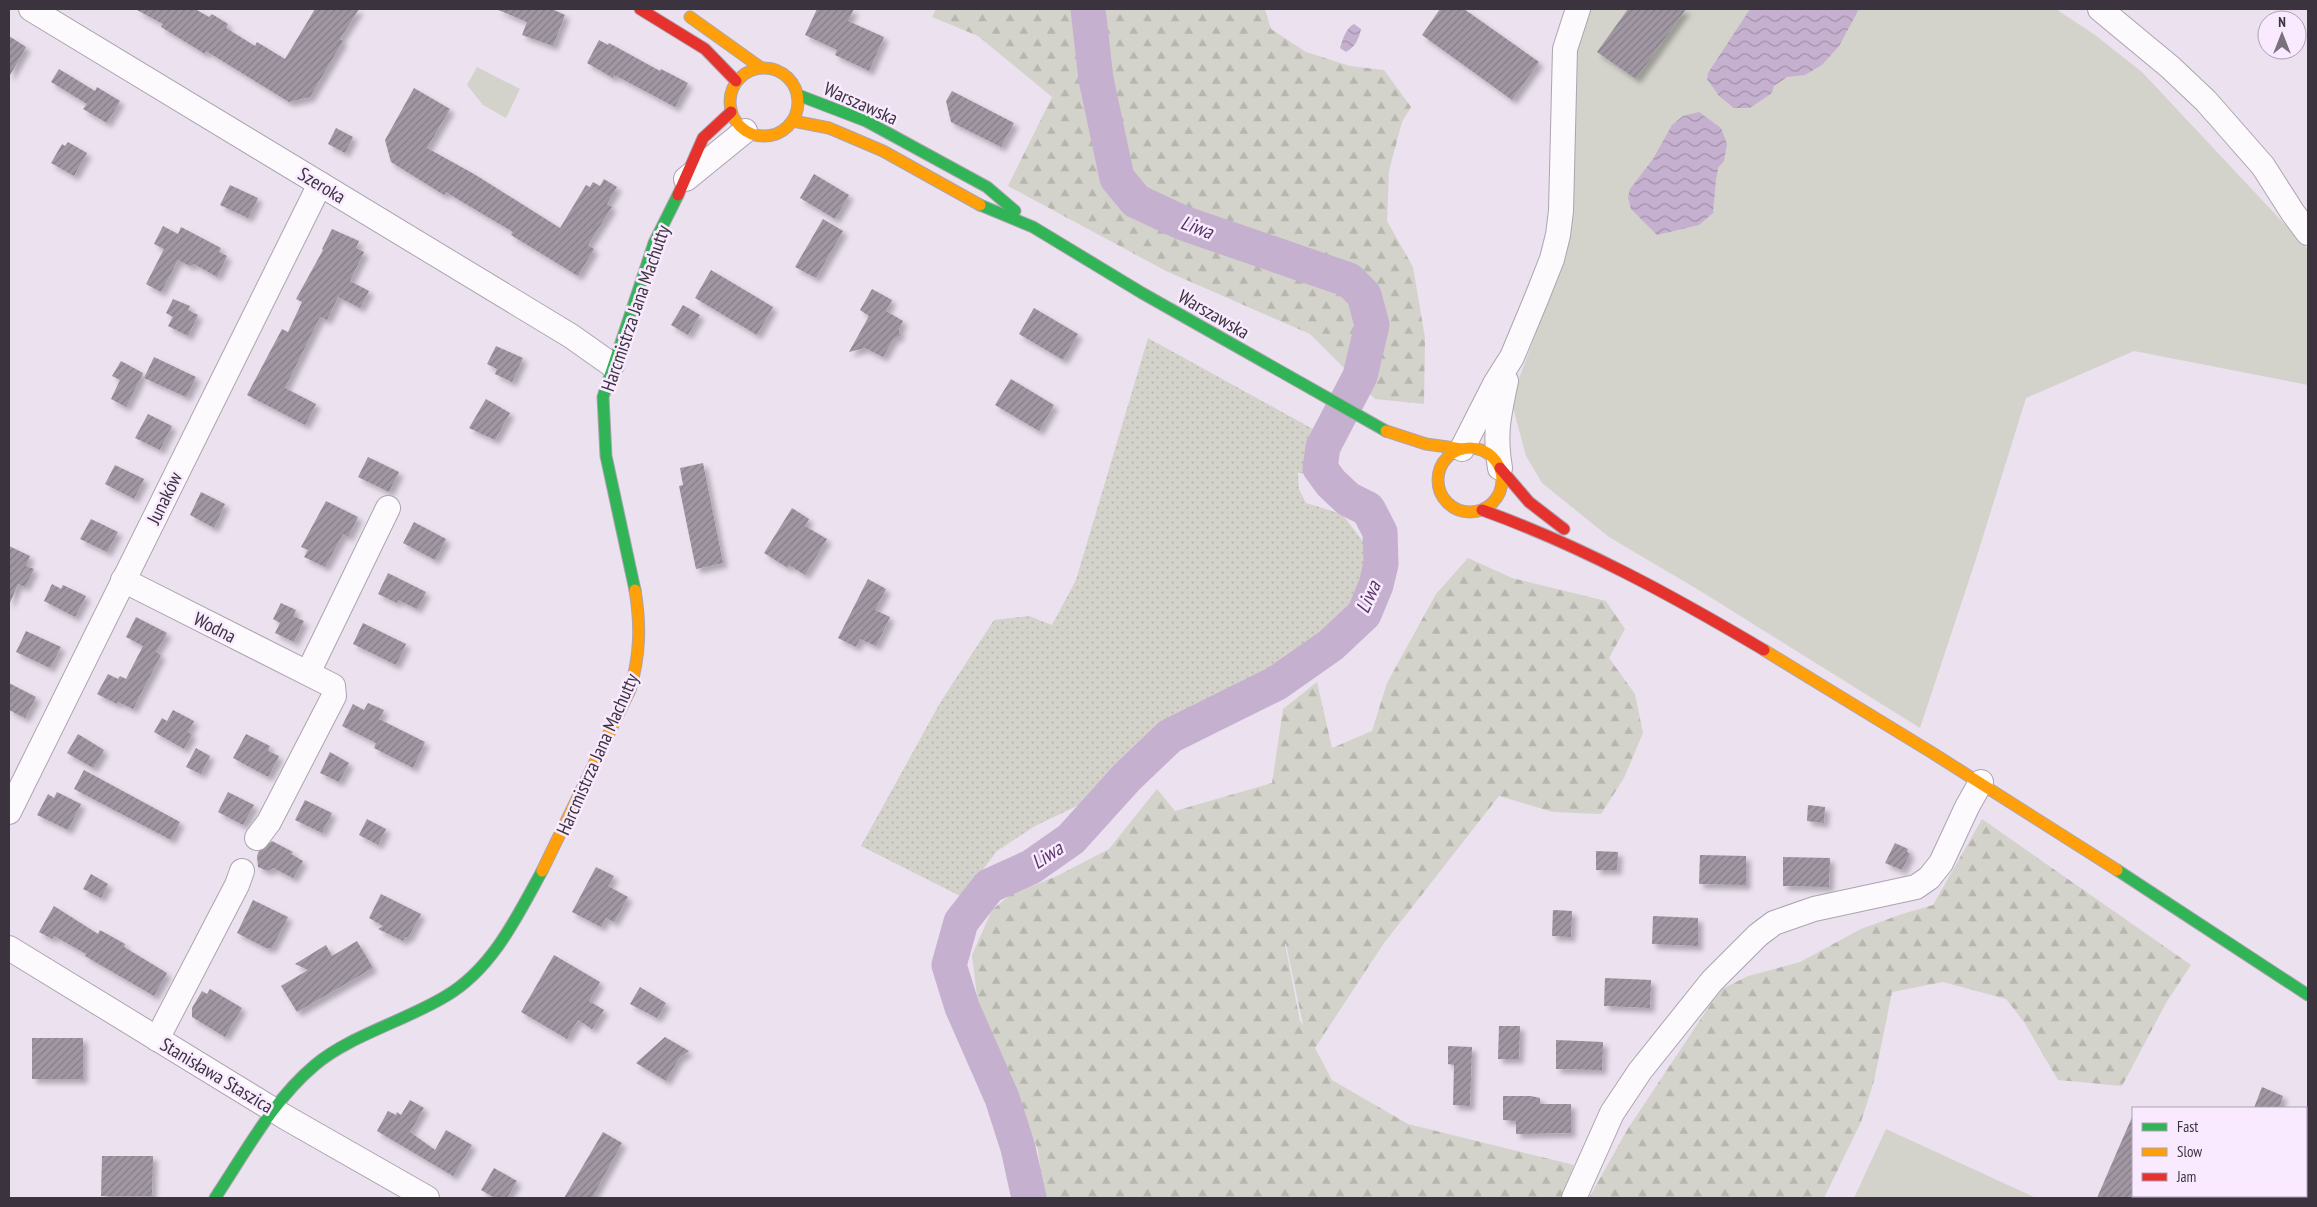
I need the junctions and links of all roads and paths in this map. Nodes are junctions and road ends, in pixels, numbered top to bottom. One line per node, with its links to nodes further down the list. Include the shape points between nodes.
1 (31, 9): 13 (street, Szeroka)
2 (640, 9): 7 (main road, via 705,49)
3 (1578, 9): 16 (street, via 1566,48 1558,235 1540,290)
4 (2100, 9): 15 (street, via 2206,101 2263,166)
5 (682, 10): 6 (main road)
6 (760, 67): 7 (main road, via 743,74); 8 (main road, via 786,74)
7 (736, 81): 9 (main road, via 729,101)
8 (798, 95): 10 (main road); 14 (main road, Warszawska, via 866,121 987,187)
9 (731, 112): 11 (main road); 12 (main road, Harcmistrza Jana Machutty, via 703,138)
10 (793, 121): 11 (main road, via 771,136); 14 (main road, Warszawska, via 829,128 882,151 979,205)
11 (745, 131): 12 (street, Harcmistrza Jana Machutty)
12 (686, 179): 17 (main road, Harcmistrza Jana Machutty, via 654,243)
13 (320, 184): 17 (street, Szeroka, via 571,336); 27 (street, Junaków)
14 (1033, 227): 18 (main road, Warszawska)
15 (2308, 233)
16 (1512, 357): 20 (street, via 1494,384); 21 (street, via 1498,420 1496,442)
17 (612, 365): 36 (main road, Harcmistrza Jana Machutty, via 603,397 606,456 640,619 637,665 630,690 553,849 507,934 476,973 447,996 316,1064)
18 (1380, 429): 19 (main road); 20 (main road, via 1426,444)
19 (1401, 448)
20 (1462, 449): 21 (main road, via 1484,451); 23 (main road, via 1444,461 1438,471)
21 (1500, 468): 25 (main road, via 1502,488 1494,501); 26 (main road, via 1514,490 1536,510)
22 (1425, 469): 23 (main road)
23 (1437, 482): 25 (main road, via 1440,493 1454,509 1464,512)
24 (388, 508): 28 (street)
25 (1482, 510): 26 (main road, via 1527,525)
26 (1616, 566): 29 (main road, via 1774,656)
27 (123, 580): 28 (street, Wodna); 30 (street, Junaków)
28 (308, 673): 31 (street, Wodna, via 333,686 334,696 269,822)
29 (1981, 782): 34 (main road); 39 (street, via 1941,863 1916,887 1814,909 1774,923 1758,934 1712,981 1640,1071 1612,1113)
30 (9, 812)
31 (257, 838)
32 (242, 871): 35 (street)
33 (9, 948): 35 (street, Stanisława Staszica)
34 (2308, 995)
35 (157, 1039): 36 (street, Stanisława Staszica)
36 (274, 1110): 37 (main road, Harcmistrza Jana Machutty); 38 (street, Stanisława Staszica)
37 (215, 1198)
38 (427, 1198)
39 (1574, 1198)

